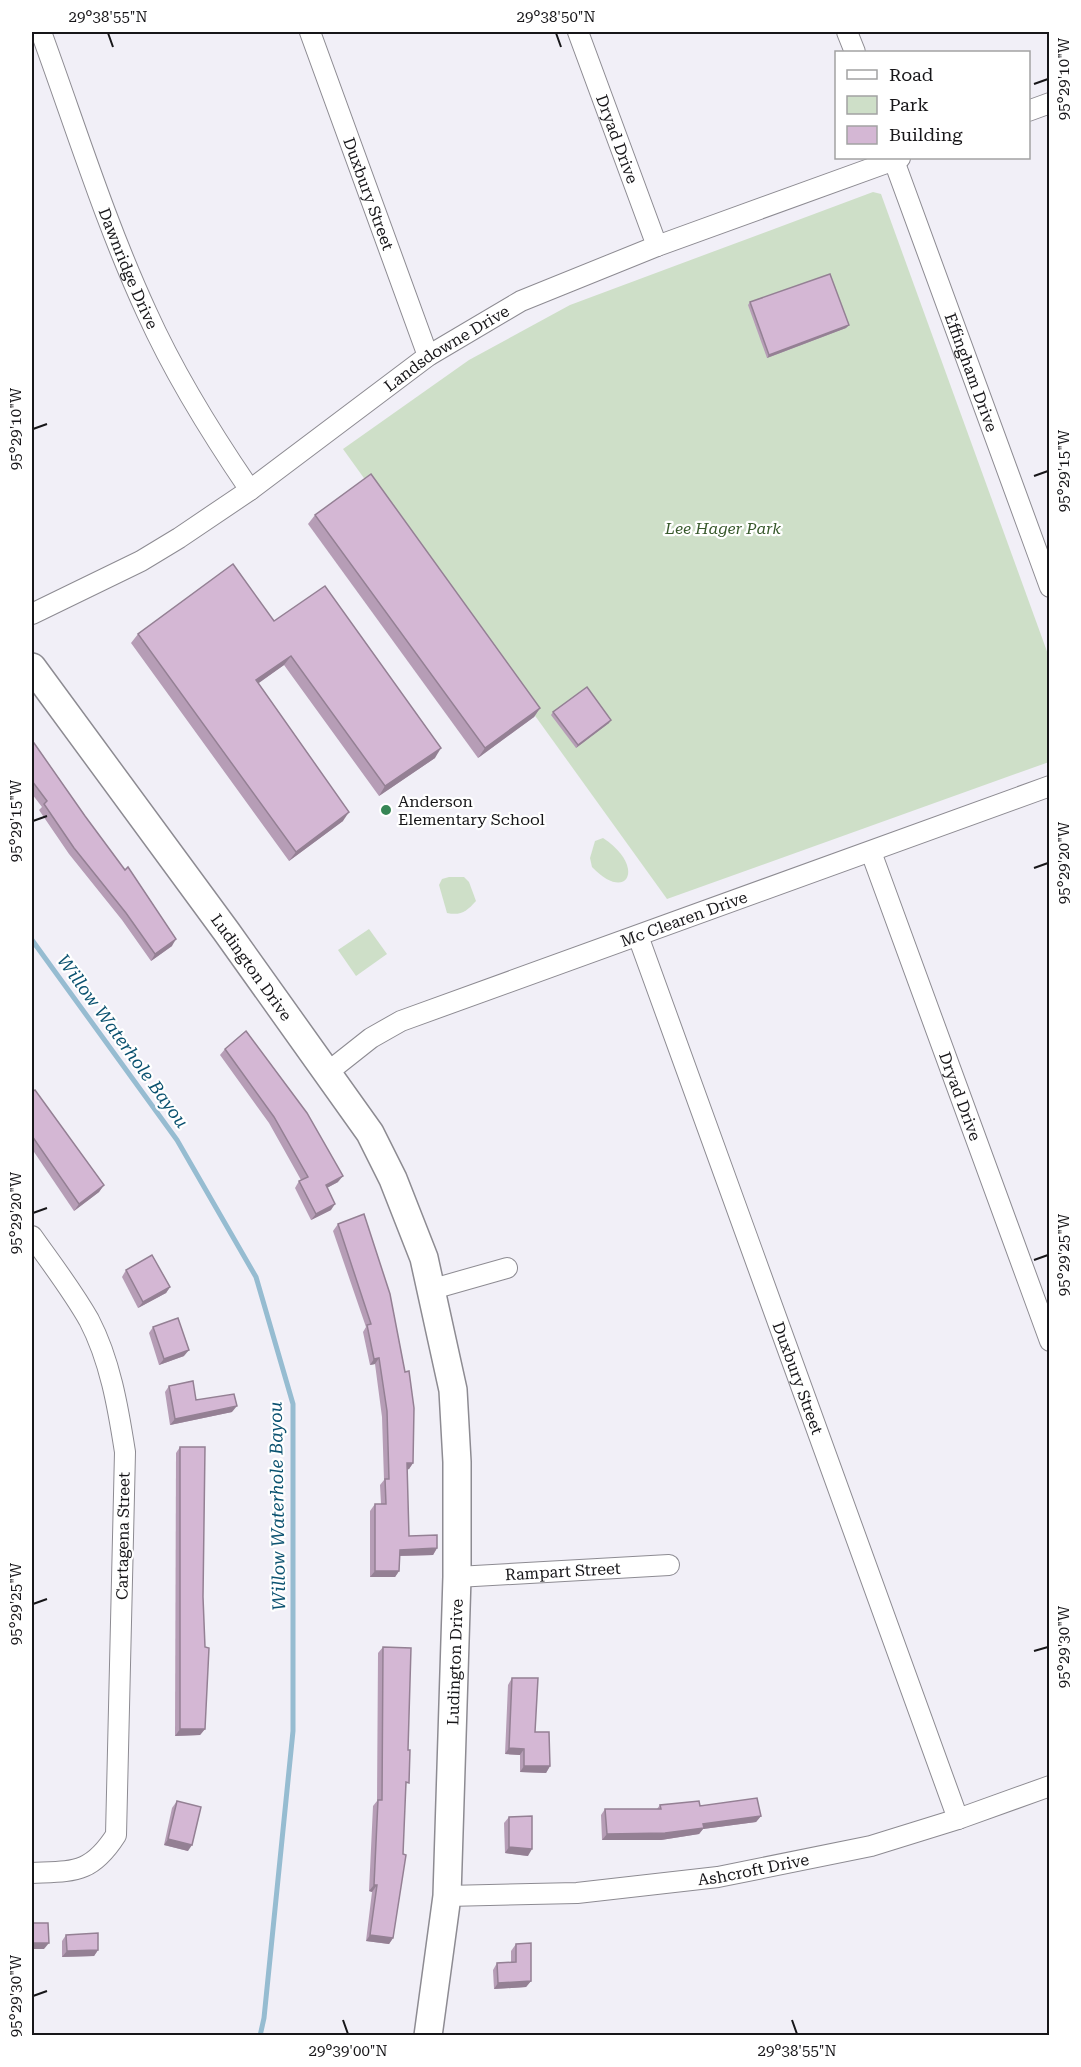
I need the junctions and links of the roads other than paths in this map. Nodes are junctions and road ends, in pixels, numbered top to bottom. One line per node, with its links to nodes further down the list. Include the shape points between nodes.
1 (41, 32): 12 (street, Dawnridge Drive, via 116,240 147,313 202,420)
2 (310, 32): 11 (street, Duxbury Street)
3 (578, 32): 10 (street, Dryad Drive)
4 (847, 32): 5 (street)
5 (855, 51)
6 (1050, 104): 7 (street)
7 (1030, 111)
8 (893, 159): 10 (street, Landsdowne Drive)
9 (896, 159): 13 (street, Effingham Drive)
10 (657, 246): 11 (street, Landsdowne Drive, via 521,301)
11 (428, 356): 12 (street, Landsdowne Drive)
12 (250, 490): 14 (street, Landsdowne Drive, via 141,561)
13 (1050, 587)
14 (32, 614)
15 (32, 667): 19 (street, Ludington Drive)
16 (1050, 786): 17 (street, Mc Clearen Drive)
17 (871, 852): 18 (street, Mc Clearen Drive); 23 (street, Dryad Drive)
18 (638, 936): 19 (street, Mc Clearen Drive, via 400,1021); 27 (street, Duxbury Street)
19 (328, 1072): 22 (street, Ludington Drive, via 370,1133 393,1179)
20 (32, 1236): 28 (street, Cartagena Street, via 89,1321 105,1359 125,1452 116,1836 103,1856 76,1871)
21 (507, 1268): 22 (street)
22 (433, 1289): 25 (street, Ludington Drive, via 453,1390)
23 (1050, 1341)
24 (669, 1565): 25 (street, Rampart Street)
25 (458, 1577): 29 (street, Ludington Drive)
26 (1050, 1786): 27 (street, Ashcroft Drive)
27 (958, 1819): 29 (street, Ashcroft Drive, via 871,1846 718,1877 577,1893)
28 (32, 1873)
29 (447, 1896): 30 (street, Ludington Drive)
30 (428, 2036)

